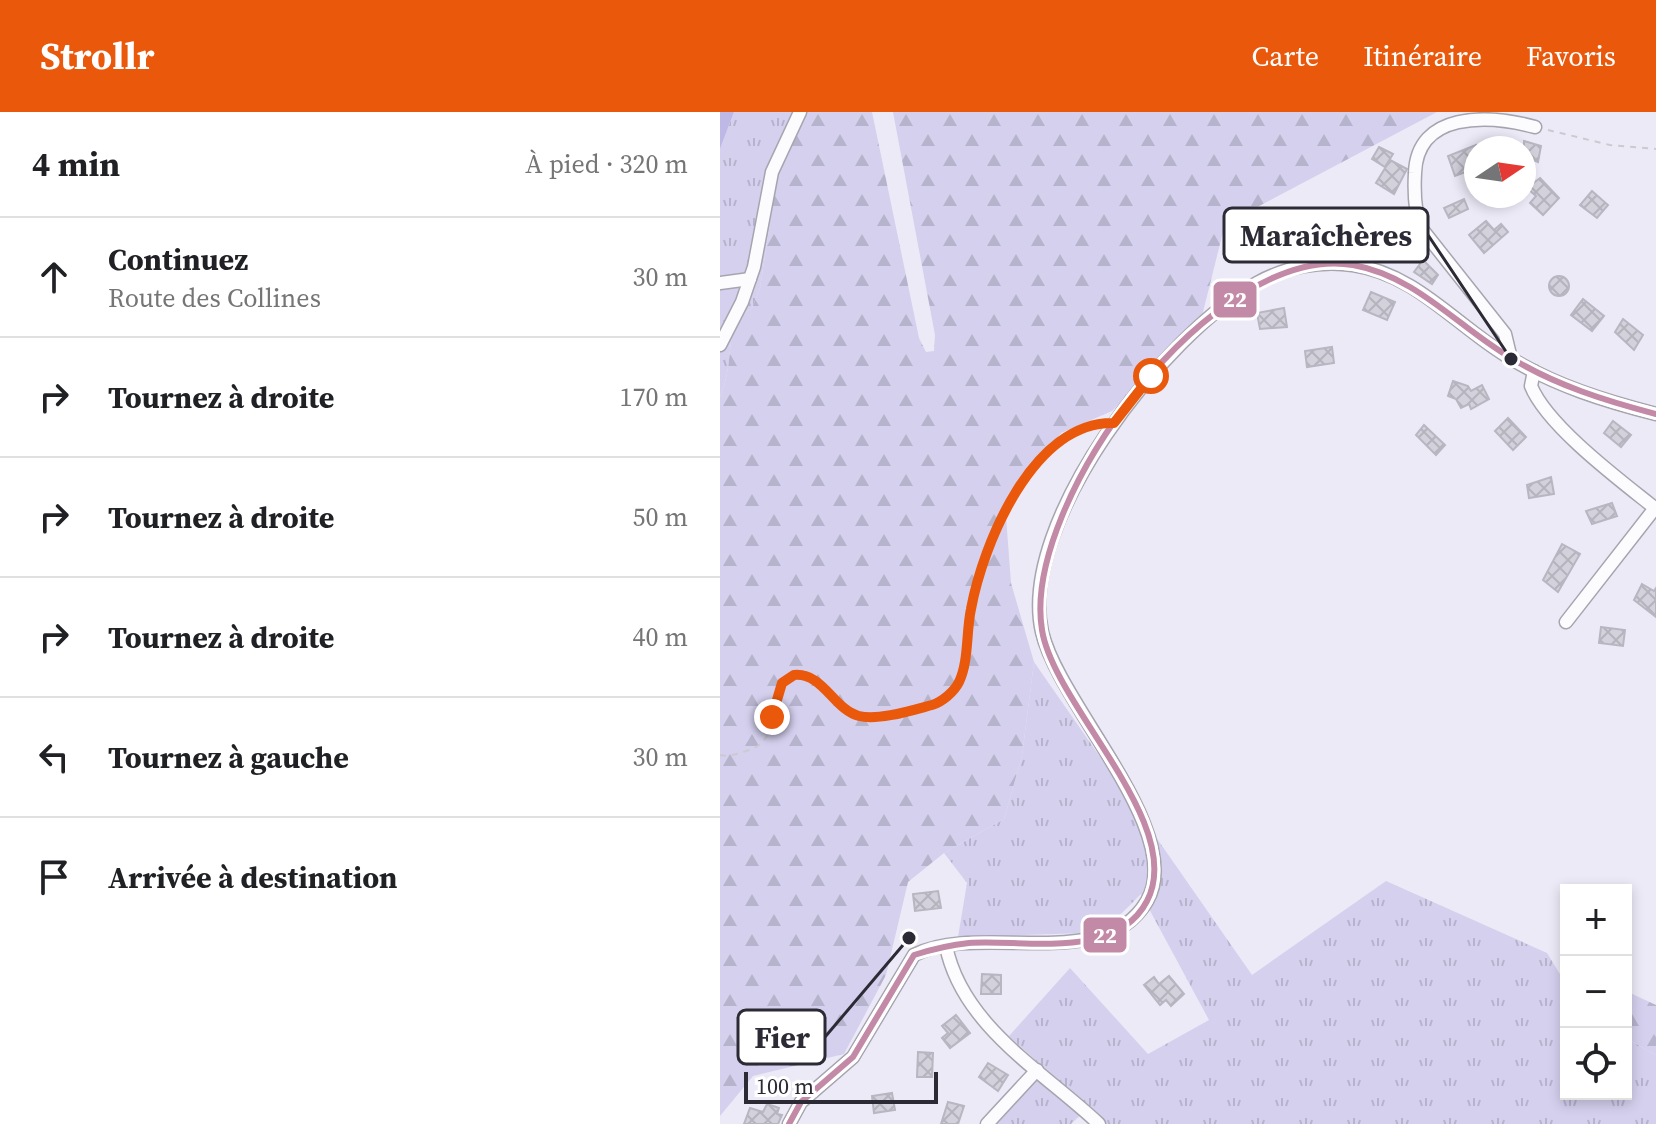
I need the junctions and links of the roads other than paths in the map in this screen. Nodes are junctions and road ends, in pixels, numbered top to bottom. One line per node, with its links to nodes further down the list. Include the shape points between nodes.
1 (800, 112): 3 (street, via 772,172)
2 (1535, 127): 6 (street, via 1486,118 1450,120 1427,135 1415,159 1421,228 1505,334)
3 (750, 279): 4 (street); 5 (street)
4 (720, 283)
5 (720, 345)
6 (1511, 359): 7 (street); 11 (street, via 1404,282 1364,267 1315,264 1270,277 1237,296 1174,351 1114,423 1051,539 1042,570 1040,615 1057,672 1151,834 1156,868 1152,891 1131,920 1102,936)
7 (1534, 371): 8 (street, via 1579,393); 9 (street, via 1531,386 1542,405)
8 (1656, 414)
9 (1656, 509): 10 (street)
10 (1566, 622)
11 (946, 946): 12 (street, via 972,1004); 13 (street, via 910,958 853,1057 801,1102)
12 (1037, 1070): 14 (street); 15 (street)
13 (789, 1124)
14 (987, 1124)
15 (1099, 1124)

